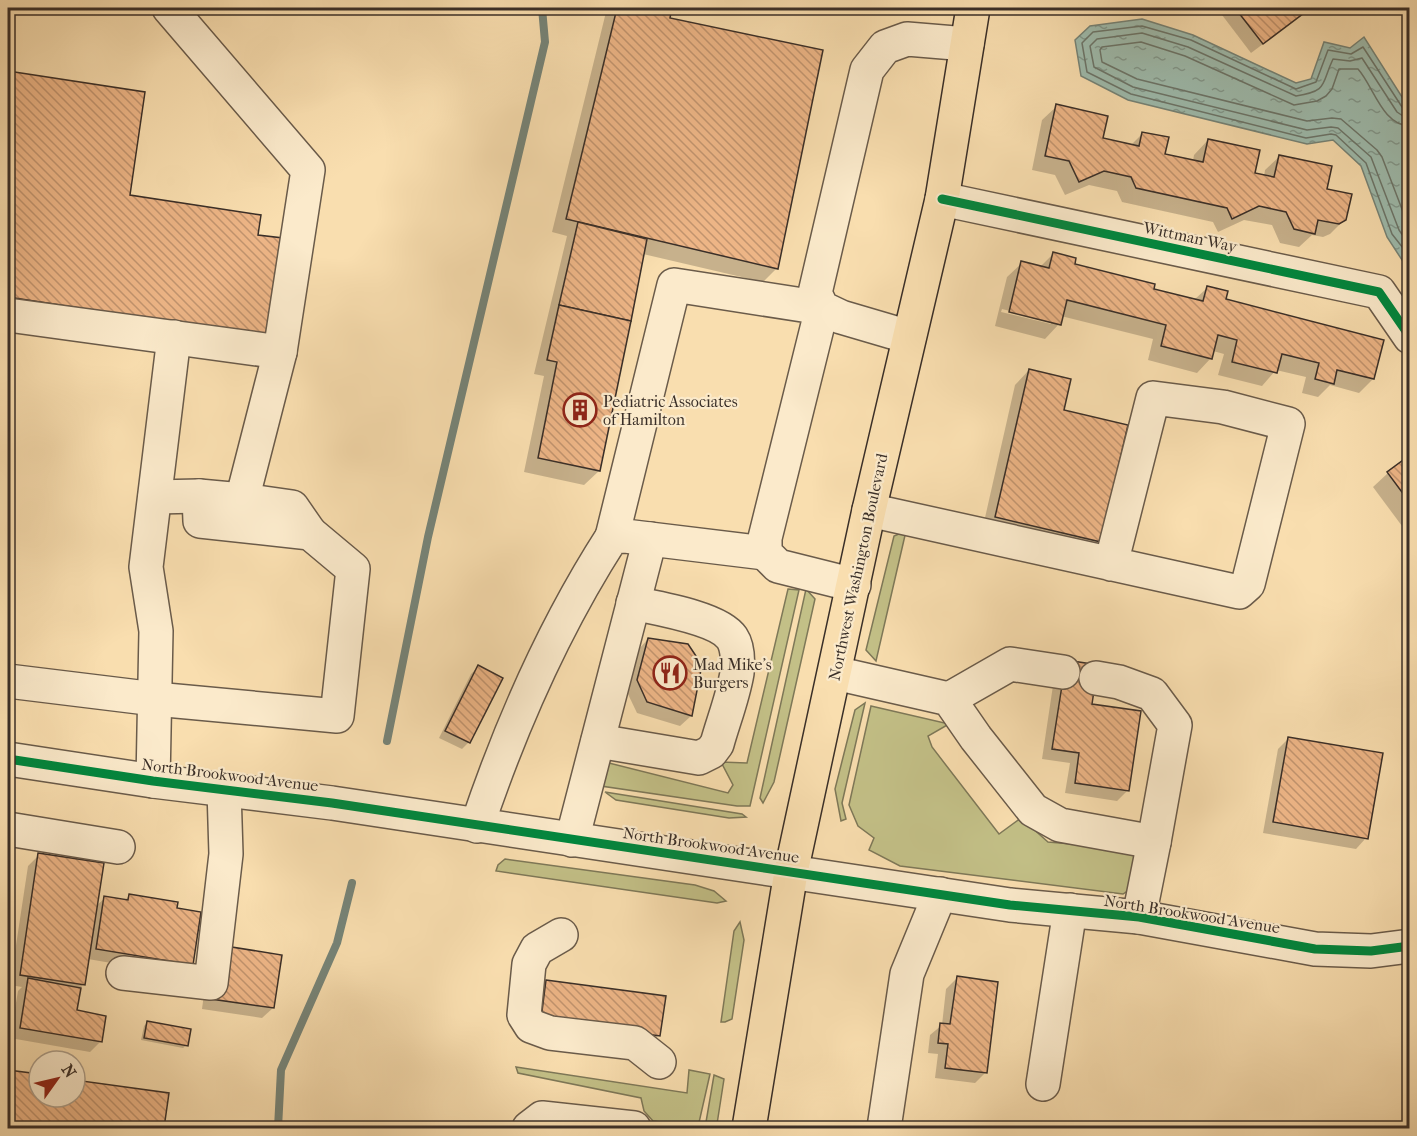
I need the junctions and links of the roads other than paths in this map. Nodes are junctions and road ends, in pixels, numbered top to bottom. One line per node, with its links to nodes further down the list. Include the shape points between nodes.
1 (169, 8): 11 (street, via 308,171)
2 (973, 8): 3 (main road, Northwest Washington Boulevard)
3 (967, 44): 4 (main road, Northwest Washington Boulevard); 6 (street, via 907,39 885,47 867,70 815,293)
4 (942, 199): 5 (street, Wittman Way); 9 (main road, Northwest Washington Boulevard)
5 (1394, 294): 10 (street, Wittman Way)
6 (822, 308): 9 (street); 17 (street, via 674,285); 19 (street, via 765,538)
7 (8, 315): 8 (street)
8 (174, 337): 11 (street); 12 (street)
9 (909, 337): 15 (main road, Northwest Washington Boulevard)
10 (1410, 337)
11 (280, 352): 14 (street)
12 (155, 496): 13 (street); 27 (street, via 146,567 156,631)
13 (199, 496): 14 (street); 16 (street, via 200,521)
14 (242, 500): 16 (street, via 292,507)
15 (869, 510): 20 (street); 21 (main road, Northwest Washington Boulevard)
16 (310, 533): 27 (street, via 353,569 337,716)
17 (612, 537): 18 (street); 33 (street, via 581,584 533,679)
18 (650, 539): 19 (street); 22 (street)
19 (765, 553): 21 (street, via 778,566)
20 (1111, 564): 20 (street, via 1239,592 1248,584 1288,424 1222,407 1153,398)
21 (854, 585): 24 (main road, Northwest Washington Boulevard)
22 (633, 603): 29 (street); 29 (street, via 685,614 720,627 732,637 737,652 736,674 717,744 699,758)
23 (1064, 672): 28 (street, via 1010,664)
24 (835, 673): 28 (street); 38 (main road, Northwest Washington Boulevard)
25 (1096, 678): 36 (street, via 1152,694 1175,725)
26 (8, 681): 27 (street)
27 (155, 699): 31 (street)
28 (949, 699): 36 (street, via 1033,810 1060,825)
29 (598, 741): 35 (street)
30 (9, 768): 31 (street, North Brookwood Avenue)
31 (153, 781): 32 (street, North Brookwood Avenue)
32 (224, 790): 33 (street, North Brookwood Avenue); 44 (street, via 226,854 211,983)
33 (477, 826): 35 (street, North Brookwood Avenue)
34 (8, 829): 37 (street)
35 (572, 840): 38 (street, North Brookwood Avenue)
36 (1154, 842): 41 (street)
37 (118, 847)
38 (791, 872): 39 (street, North Brookwood Avenue); 49 (main road, Northwest Washington Boulevard)
39 (940, 894): 40 (street, North Brookwood Avenue); 50 (street, via 907,974)
40 (1070, 910): 41 (street, North Brookwood Avenue); 46 (street)
41 (1138, 917): 43 (street, North Brookwood Avenue, via 1315,950 1371,951)
42 (561, 935): 45 (street, via 537,949 529,964 524,1015 531,1026 550,1033 635,1043)
43 (1410, 946)
44 (123, 973)
45 (659, 1062)
46 (1043, 1084)
47 (529, 1128): 48 (street, via 543,1118)
48 (634, 1128)
49 (749, 1128)
50 (884, 1128)

